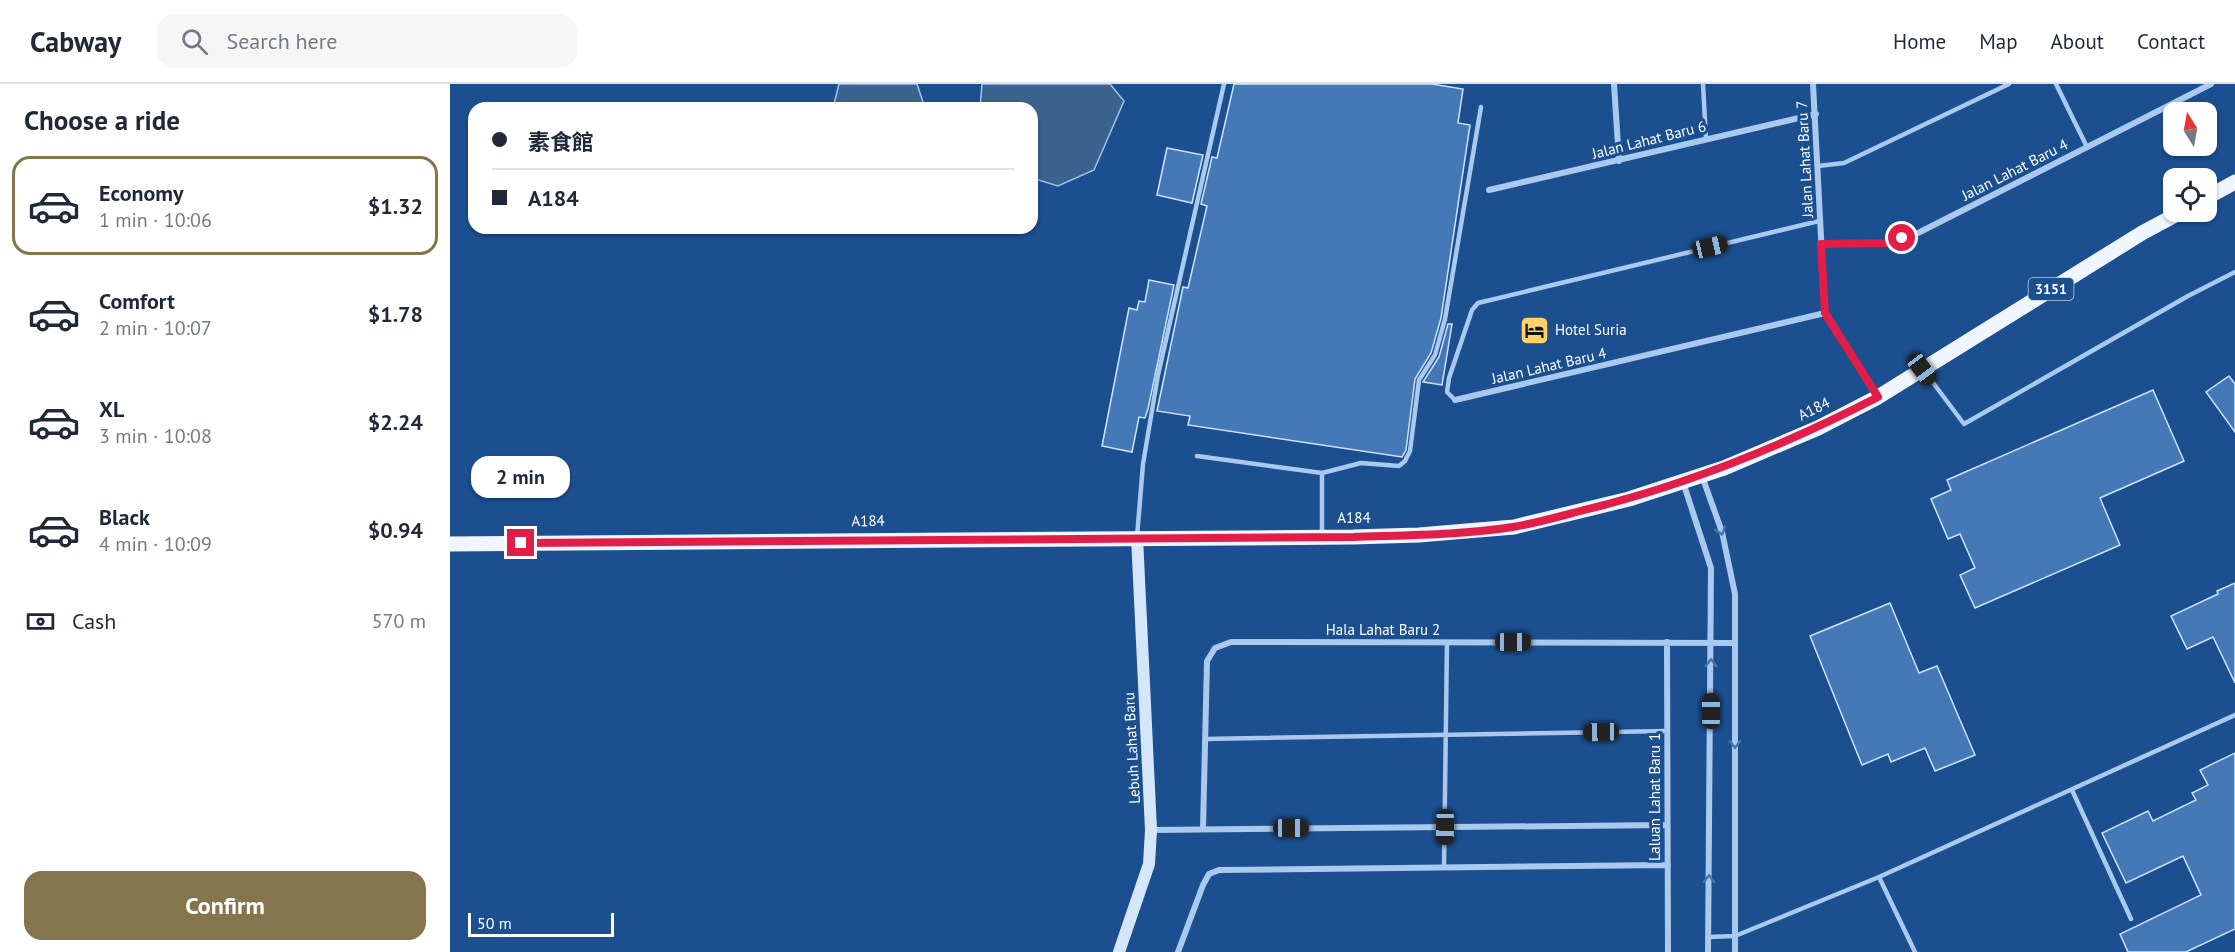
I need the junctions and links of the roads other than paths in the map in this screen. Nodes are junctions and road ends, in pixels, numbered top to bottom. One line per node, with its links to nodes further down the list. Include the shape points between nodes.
1 (1224, 84): 30 (lane, via 1158,375 1143,464)
2 (1614, 84): 12 (street)
3 (1703, 84): 10 (lane)
4 (1813, 84): 9 (street, Jalan Lahat Baru 7)
5 (2009, 84): 13 (lane, via 1844,163)
6 (2056, 84): 11 (lane)
7 (2211, 84): 11 (street, Jalan Lahat Baru 4)
8 (1481, 107): 26 (lane, via 1445,320 1436,355 1419,380 1410,451 1399,466 1360,463)
9 (1815, 114): 10 (street, Jalan Lahat Baru 6); 13 (street, Jalan Lahat Baru 7)
10 (1706, 139): 12 (street, Jalan Lahat Baru 6)
11 (2087, 147): 19 (street, Jalan Lahat Baru 4, via 1918,233 1886,243)
12 (1619, 161): 15 (street, Jalan Lahat Baru 6)
13 (1818, 166): 17 (street, Jalan Lahat Baru 7)
14 (2235, 182): 16 (main road)
15 (1489, 190)
16 (2217, 192)
17 (1820, 221): 19 (street, Jalan Lahat Baru 7); 24 (lane, via 1478,303 1472,310 1449,378 1447,392)
18 (2163, 222): 22 (main road, A184 / 3151)
19 (1821, 244): 21 (street, Jalan Lahat Baru 7)
20 (2235, 273): 22 (lane, via 1964,424)
21 (1825, 313): 23 (street, Jalan Lahat Baru 7); 24 (street, Jalan Lahat Baru 4)
22 (1922, 369): 23 (main road, A184 / 3151)
23 (1878, 397): 27 (main road, A184 / 3151, via 1767,451)
24 (1455, 400)
25 (1197, 456): 26 (lane)
26 (1322, 473): 29 (lane)
27 (1702, 475): 28 (main road, A184 / 3151); 35 (street, one-way to 35, via 1730,567 1735,594)
28 (1682, 482): 29 (main road, A184 / 3151, via 1629,500 1514,527 1419,535); 34 (street, via 1711,568)
29 (1322, 536): 30 (main road, A184 / 3151)
30 (1137, 537): 31 (main road, A184 / 3151); 44 (street, Lebuh Lahat Baru)
31 (450, 544)
32 (1447, 642): 33 (street, Hala Lahat Baru 2); 38 (lane); 39 (street, Hala Lahat Baru 2, via 1231,642 1215,648 1207,661)
33 (1667, 642): 34 (street, Hala Lahat Baru 2); 37 (street, Laluan Lahat Baru 1)
34 (1711, 643): 35 (street, Hala Lahat Baru 2); 50 (street, one-way to 34)
35 (1734, 643): 49 (street, one-way to 49)
36 (2235, 715): 40 (lane)
37 (1667, 731): 38 (lane); 41 (street, Laluan Lahat Baru 1)
38 (1446, 735): 39 (lane); 42 (lane)
39 (1205, 739): 43 (street, Hala Lahat Baru 2)
40 (2072, 790): 47 (lane); 48 (lane)
41 (1667, 825): 42 (street); 45 (street, Laluan Lahat Baru 1)
42 (1445, 827): 43 (street); 46 (lane)
43 (1203, 829): 44 (street)
44 (1151, 830): 51 (street, Lebuh Lahat Baru, via 1149,864)
45 (1668, 865): 46 (street); 53 (street, Laluan Lahat Baru 1)
46 (1444, 867): 52 (street, via 1219,870 1209,874 1203,885)
47 (1879, 877): 49 (lane); 56 (lane)
48 (2131, 920)
49 (1735, 936): 50 (lane); 55 (street)
50 (1708, 937): 54 (street)
51 (1119, 952)
52 (1178, 952)
53 (1668, 952)
54 (1708, 952)
55 (1735, 952)
56 (1915, 952)

